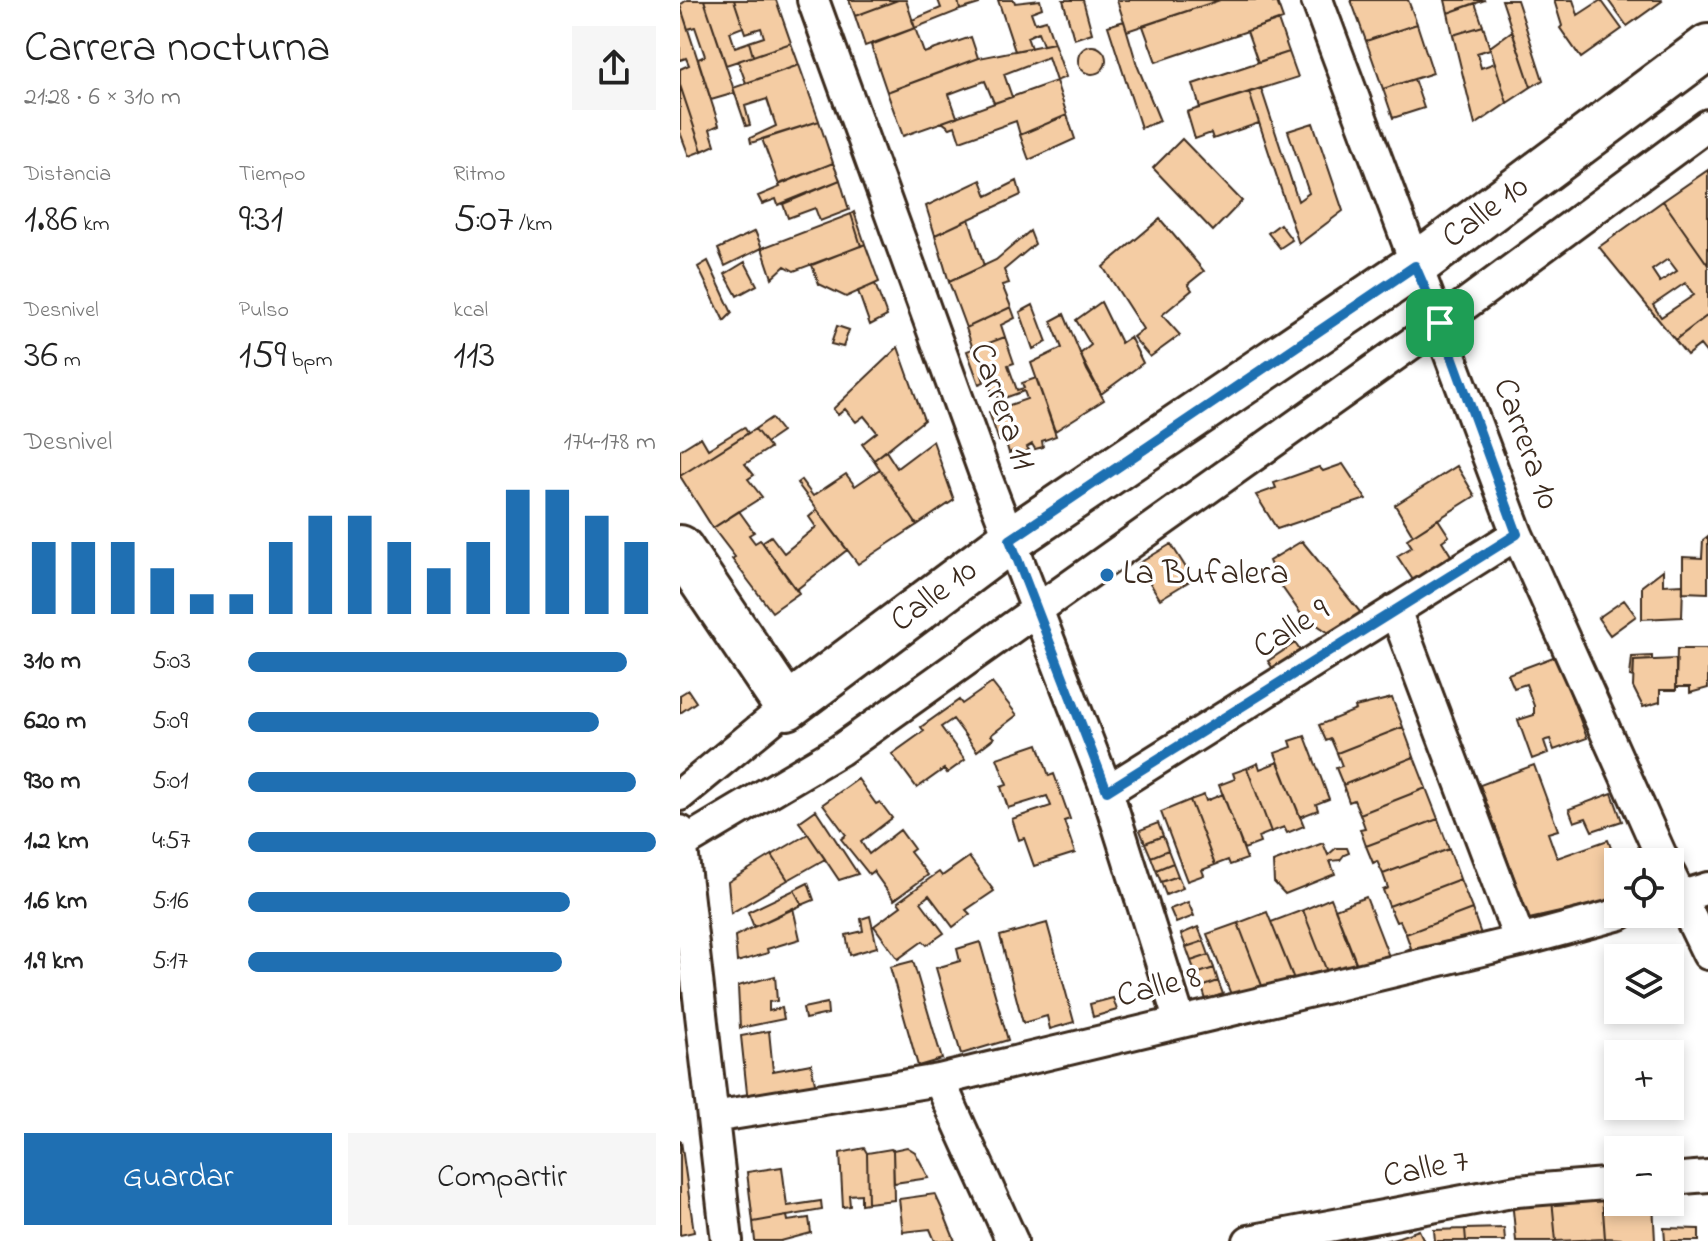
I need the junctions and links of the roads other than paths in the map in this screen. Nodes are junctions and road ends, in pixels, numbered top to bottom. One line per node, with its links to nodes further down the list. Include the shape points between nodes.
1 (813, 0): 8 (street, Carrera 11)
2 (1317, 0): 5 (street, Carrera 10)
3 (1708, 47): 5 (main road, Calle 10)
4 (1708, 125): 6 (street, Calle 10)
5 (1415, 266): 6 (street, Carrera 10); 8 (main road, Calle 10)
6 (1440, 323): 7 (street, Carrera 10); 11 (street, Calle 10)
7 (1517, 534): 10 (street, Calle 9); 16 (street, Carrera 10)
8 (1010, 540): 11 (street, Carrera 11); 12 (main road, Calle 10)
9 (680, 548): 12 (main road)
10 (1395, 610): 13 (street, Calle 9); 19 (street)
11 (1038, 611): 13 (street, Carrera 11); 15 (street, Calle 10, via 840,750)
12 (787, 707): 14 (street, Calle 10)
13 (1107, 791): 21 (street, Carrera 11)
14 (680, 795)
15 (681, 840): 23 (street)
16 (1658, 848)
17 (1684, 895): 20 (street)
18 (1604, 918): 19 (street, Calle 8)
19 (1520, 941): 21 (street, Calle 8)
20 (1708, 954)
21 (1180, 1022): 22 (street, Calle 8)
22 (939, 1080): 23 (street, Calle 8); 28 (street)
23 (713, 1117): 27 (street)
24 (1708, 1176): 25 (street)
25 (1684, 1178)
26 (1604, 1184): 29 (street, Calle 7, via 1517,1191)
27 (727, 1241)
28 (1012, 1241)
29 (1249, 1241)

